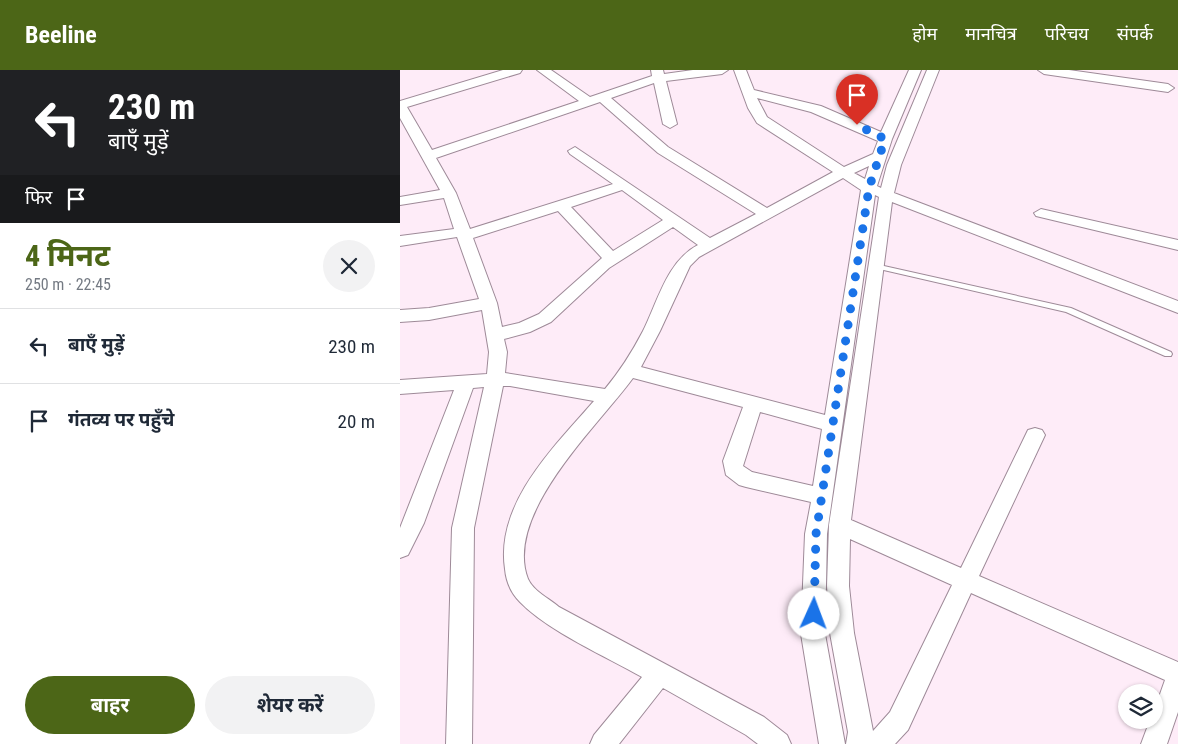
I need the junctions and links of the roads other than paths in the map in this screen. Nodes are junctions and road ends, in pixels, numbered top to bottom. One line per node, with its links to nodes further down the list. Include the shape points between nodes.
1 (516, 70): 11 (street)
2 (543, 70): 10 (street)
3 (722, 70): 7 (street)
4 (740, 70): 9 (street)
5 (918, 70): 13 (street); 18 (street, via 894,165)
6 (1044, 70): 8 (street)
7 (657, 74): 10 (street); 12 (street)
8 (1168, 88)
9 (748, 92): 13 (street, via 816,109); 16 (street, via 762,120)
10 (596, 100): 15 (street); 23 (street, via 663,150)
11 (400, 106): 15 (street)
12 (670, 124)
13 (883, 148): 16 (street); 18 (street)
14 (575, 150): 17 (street)
15 (428, 156): 19 (street)
16 (842, 173): 18 (street); 23 (street)
17 (624, 185): 21 (street); 24 (street)
18 (879, 185): 30 (street); 31 (street); 33 (street); 43 (street)
19 (449, 193): 20 (street); 25 (street)
20 (400, 201)
21 (561, 205): 25 (street); 29 (street)
22 (1041, 213): 28 (street)
23 (768, 214): 27 (street)
24 (673, 220): 27 (street); 29 (street)
25 (464, 234): 26 (street); 32 (street)
26 (400, 241)
27 (708, 244): 37 (street, via 683,264)
28 (1178, 246)
29 (611, 258): 35 (street, via 545,318 524,328)
30 (875, 266): 36 (lane, via 1068,310); 46 (street)
31 (1178, 294)
32 (489, 303): 34 (street); 35 (street)
33 (1178, 307)
34 (400, 316)
35 (495, 335): 38 (street, via 498,352)
36 (1168, 354)
37 (629, 370): 41 (street); 42 (street)
38 (495, 381): 39 (street); 41 (street, via 528,381); 52 (street, via 463,528)
39 (466, 383): 40 (street); 47 (street)
40 (400, 387)
41 (608, 396): 49 (street, via 547,470 529,500 515,537 513,563 517,581 527,595 551,614)
42 (754, 404): 43 (street); 45 (street, via 732,461 733,469 746,478)
43 (834, 425): 45 (street)
44 (1035, 435): 48 (street)
45 (822, 496): 55 (street, via 816,534 813,634)
46 (840, 525): 48 (street); 56 (street, via 838,586 842,634 861,732)
47 (400, 549)
48 (965, 581): 50 (street); 57 (street, via 899,721)
49 (660, 674): 53 (street); 54 (street, via 755,726)
50 (1178, 674)
51 (1178, 678): 58 (street)
52 (458, 744)
53 (603, 744)
54 (778, 744)
55 (832, 744)
56 (859, 744)
57 (878, 744)
58 (1154, 744)

